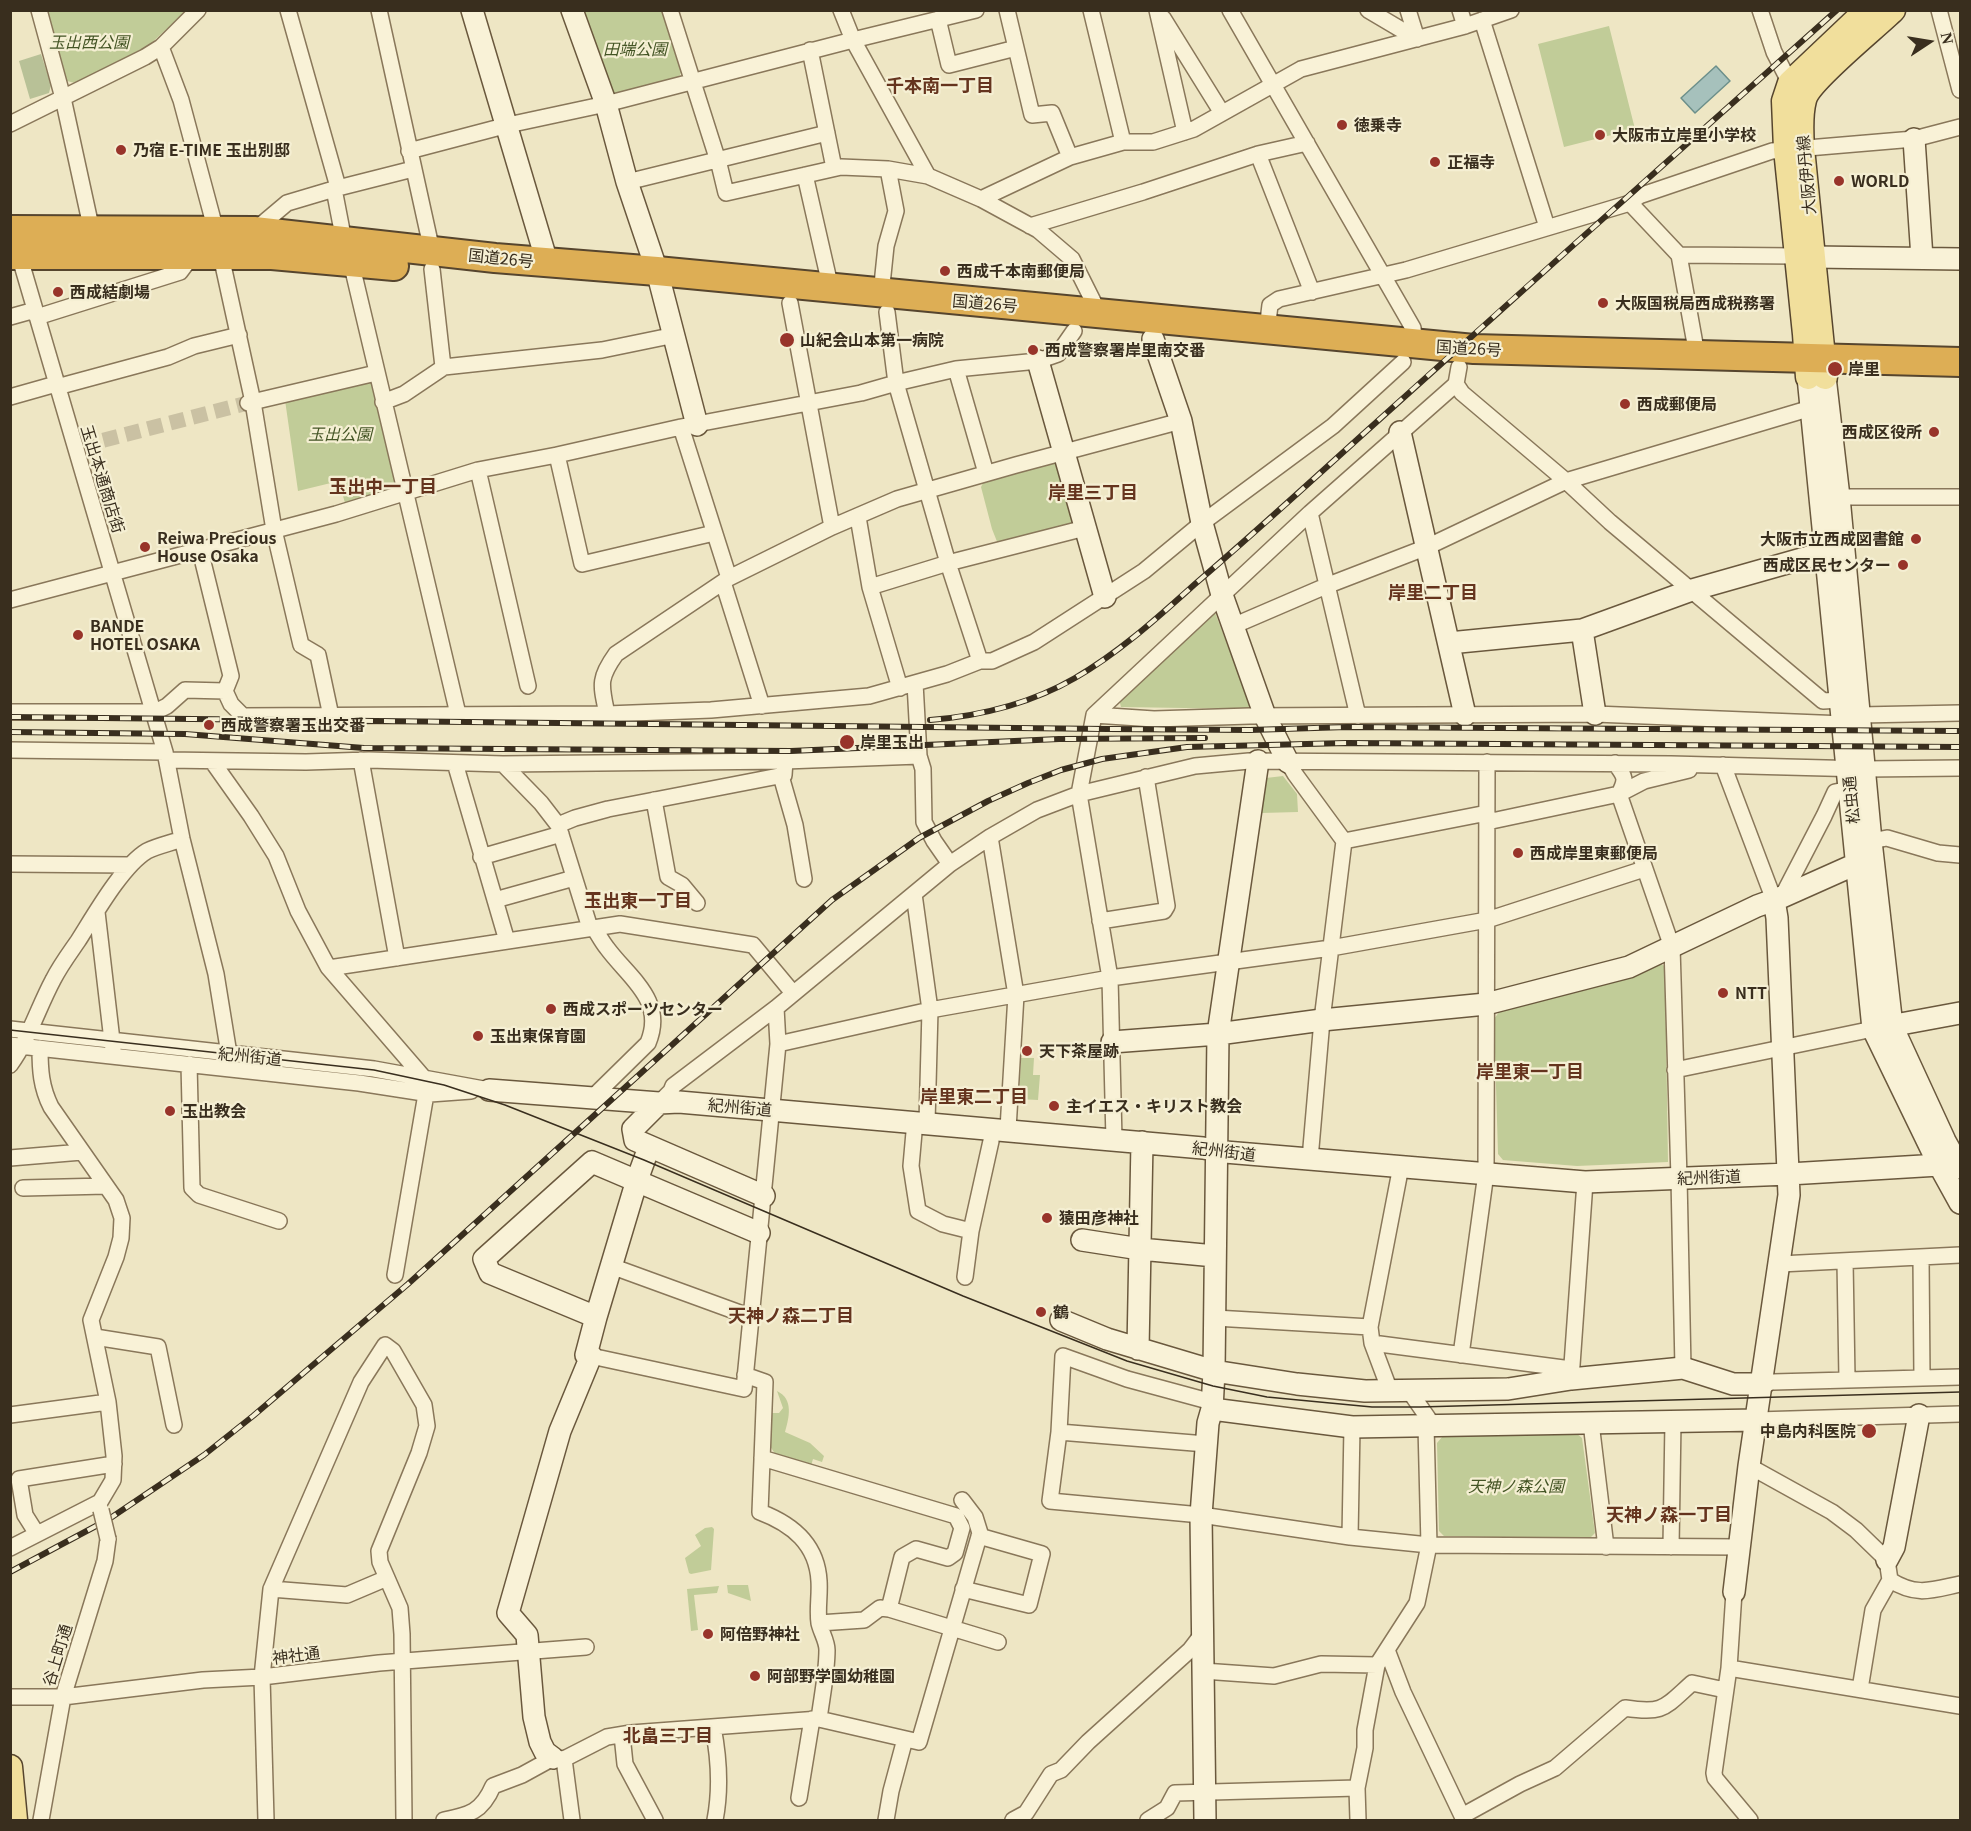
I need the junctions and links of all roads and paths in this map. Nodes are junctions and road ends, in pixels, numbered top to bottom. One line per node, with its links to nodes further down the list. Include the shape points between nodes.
1 (39, 10): 34 (street)
2 (198, 10): 27 (street)
3 (288, 10): 56 (street)
4 (379, 10): 46 (street)
5 (472, 10): 38 (street)
6 (572, 10): 35 (street)
7 (670, 10): 30 (street)
8 (841, 10): 26 (street)
9 (976, 10): 22 (street)
10 (1007, 10): 28 (street)
11 (1090, 10): 43 (street)
12 (1158, 10): 36 (street); 40 (street)
13 (1230, 10): 32 (street)
14 (1368, 10): 25 (street)
15 (1408, 10): 25 (street)
16 (1460, 10): 24 (street)
17 (1511, 10): 23 (street)
18 (1760, 10): 31 (street, via 1774,52)
19 (1867, 10): 31 (main road)
20 (1893, 10): 45 (main road, 大阪伊丹線, via 1804,98 1801,129)
21 (1939, 10): 33 (street)
22 (932, 17): 26 (street); 28 (street, via 949,65)
23 (1482, 20): 24 (street); 60 (street)
24 (1465, 26): 25 (street)
25 (1417, 39): 32 (street, via 1301,69)
26 (853, 40): 29 (street); 54 (street)
27 (161, 46): 34 (street); 64 (street, via 181,100)
28 (1016, 48): 48 (street, via 1032,115 1052,113)
29 (810, 50): 30 (street); 41 (street)
30 (694, 82): 35 (street); 49 (street)
31 (1790, 83): 45 (main road, 大阪伊丹線, via 1784,101)
32 (1272, 84): 36 (street); 44 (street)
33 (1960, 90)
34 (63, 98): 37 (street); 61 (street)
35 (606, 104): 38 (street); 55 (street)
36 (1222, 113): 40 (street)
37 (10, 124)
38 (508, 125): 46 (street); 72 (street)
39 (1960, 127): 42 (street)
40 (1185, 132): 43 (street, via 1153,142)
41 (827, 133): 49 (street); 50 (street)
42 (1914, 139): 45 (street); 69 (street)
43 (1123, 142): 48 (street)
44 (1307, 143): 47 (street); 73 (street)
45 (1794, 148): 58 (street, via 1772,151 1639,196); 68 (main road, 大阪伊丹線)
46 (409, 151): 51 (street)
47 (1258, 154): 59 (street); 76 (street)
48 (1070, 157): 57 (street)
49 (718, 159): 53 (street, via 726,193); 55 (street)
50 (834, 168): 52 (street); 53 (street)
51 (413, 169): 56 (street); 71 (street)
52 (888, 170): 54 (street); 78 (street, via 896,211 886,246)
53 (805, 175): 75 (street)
54 (928, 176): 57 (street)
55 (627, 182): 74 (street)
56 (336, 188): 62 (street, via 287,203); 65 (street)
57 (981, 199): 59 (street)
58 (1630, 203): 60 (street); 66 (street)
59 (1030, 226): 81 (street, via 1072,259 1094,301)
60 (1547, 227): 73 (street)
61 (93, 231): 63 (highway, 国道26号); 64 (highway, 国道26号)
62 (254, 231): 64 (highway, 国道26号); 65 (highway, 国道26号)
63 (13, 238): 67 (highway, 国道26号); 79 (street, 玉出本通商店街)
64 (218, 243): 65 (highway, 国道26号, via 272,255); 67 (highway, 国道26号); 83 (street)
65 (347, 251): 71 (highway, 国道26号); 93 (street)
66 (1679, 255): 68 (street); 87 (street)
67 (192, 256): 79 (street, via 180,272)
68 (1805, 256): 69 (street); 91 (main road, 大阪伊丹線)
69 (1922, 258): 70 (street)
70 (1960, 259)
71 (432, 260): 72 (highway, 国道26号); 74 (highway, 国道26号); 90 (street)
72 (547, 262): 74 (highway, 国道26号)
73 (1383, 276): 76 (street); 86 (street, via 1413,328)
74 (659, 281): 75 (highway, 国道26号); 77 (highway, 国道26号); 84 (street)
75 (831, 289): 78 (highway, 国道26号)
76 (1312, 292): 82 (street, via 1279,299 1270,305)
77 (790, 303): 78 (highway, 国道26号); 101 (street)
78 (884, 303): 81 (highway, 国道26号); 96 (street)
79 (36, 314): 80 (street); 97 (street, 玉出本通商店街)
80 (10, 317)
81 (1085, 322): 82 (highway, 国道26号); 85 (highway, 国道26号); 88 (street, via 1058,354)
82 (1267, 330): 86 (highway, 国道26号)
83 (239, 335): 97 (street); 100 (street)
84 (675, 335): 90 (street, via 602,350); 104 (street)
85 (1153, 339): 86 (highway, 国道26号); 103 (street)
86 (1409, 353): 87 (highway, 国道26号, via 1474,349); 94 (highway, 国道26号); 117 (street, via 1333,426)
87 (1698, 355): 91 (highway, 国道26号)
88 (1038, 361): 92 (street); 106 (street)
89 (1960, 363): 91 (highway, 国道26号)
90 (443, 367): 99 (street, via 404,394)
91 (1816, 368): 94 (highway, 国道26号); 95 (highway, 国道26号, via 1849,376); 102 (street, 松虫通); 113 (street, 松虫通)
92 (956, 369): 96 (street); 109 (street)
93 (376, 374): 99 (street); 100 (street)
94 (1457, 375): 105 (street); 110 (street, via 1462,393)
95 (1960, 380)
96 (896, 383): 101 (street); 111 (street)
97 (57, 385): 98 (street); 126 (street, 玉出本通商店街)
98 (10, 397)
99 (383, 402): 112 (street)
100 (251, 403): 120 (street)
101 (810, 403): 104 (street); 118 (street)
102 (1811, 408): 110 (street); 124 (street, 松虫通)
103 (1181, 421): 106 (street); 117 (street)
104 (689, 426): 107 (street); 121 (street)
105 (1400, 432): 115 (street); 122 (street)
106 (1064, 453): 109 (street); 119 (street)
107 (557, 455): 108 (street); 121 (street, via 582,564)
108 (478, 470): 112 (street); 139 (street)
109 (986, 473): 111 (street)
110 (1566, 481): 122 (street); 130 (street)
111 (927, 490): 116 (street); 125 (street)
112 (407, 492): 120 (street); 147 (street)
113 (1839, 497): 114 (street); 155 (street, 松虫通)
114 (1960, 497)
115 (1310, 513): 128 (street); 131 (street)
116 (858, 517): 118 (street); 129 (street)
117 (1202, 523): 131 (street); 132 (street)
118 (832, 527): 127 (street)
119 (1085, 528): 125 (street); 132 (street)
120 (274, 530): 123 (street); 152 (street, via 300,645 318,655)
121 (714, 533): 127 (street)
122 (1427, 546): 128 (street); 136 (street)
123 (200, 550): 126 (street); 141 (street, via 231,676)
124 (1826, 552): 130 (street); 142 (street, 松虫通)
125 (948, 563): 129 (street); 137 (street)
126 (113, 573): 133 (street); 145 (street, 玉出本通商店街)
127 (726, 580): 143 (street); 148 (street, via 616,654 604,670 602,690)
128 (1326, 586): 134 (street); 154 (street)
129 (870, 587): 140 (street)
130 (1692, 590): 135 (street); 142 (street, via 1823,701)
131 (1222, 594): 134 (street); 150 (street)
132 (1105, 597): 137 (street, via 1035,642 992,661)
133 (10, 600)
134 (1233, 626): 153 (street)
135 (1582, 630): 136 (street); 149 (street)
136 (1449, 643): 151 (street)
137 (980, 661): 138 (street)
138 (915, 683): 140 (street); 158 (street)
139 (528, 686)
140 (900, 688): 143 (street, via 869,696)
141 (225, 691): 145 (street, via 185,690); 152 (street, via 243,716)
142 (1841, 700): 155 (street, 松虫通)
143 (762, 706): 148 (street)
144 (10, 712): 145 (street)
145 (155, 712): 157 (street, 玉出本通商店街)
146 (1960, 713): 155 (street)
147 (458, 714): 148 (street); 152 (street)
148 (607, 714)
149 (1595, 714): 151 (street); 155 (street)
150 (1094, 715): 153 (street, via 1154,719); 173 (street)
151 (1465, 715): 154 (street)
152 (331, 716)
153 (1265, 716): 154 (street); 162 (street)
154 (1358, 716)
155 (1852, 719): 170 (street, 松虫通)
156 (10, 750): 157 (street)
157 (166, 756): 160 (street); 179 (street, 玉出本通商店街)
158 (919, 756): 169 (street); 185 (street, via 923,769 924,822)
159 (361, 760): 160 (street); 164 (street); 202 (street)
160 (212, 761): 204 (street, via 276,856 298,911)
161 (1258, 761): 162 (street); 171 (street, via 1195,766); 203 (street)
162 (1288, 762): 163 (street); 180 (street)
163 (1487, 762): 165 (street); 176 (street)
164 (455, 763): 166 (street); 183 (street)
165 (1615, 763): 167 (street); 174 (street, via 1624,774)
166 (503, 764): 169 (street); 177 (street, via 541,803)
167 (1716, 765): 170 (street); 174 (street, via 1644,781); 192 (street)
168 (1960, 768): 170 (street)
169 (783, 769): 175 (street); 190 (street)
170 (1856, 769): 172 (street, 松虫通); 181 (street, 松虫通)
171 (1146, 777): 173 (street); 197 (street, via 1167,906 1164,911)
172 (1850, 789): 186 (street, 松虫通); 192 (street, via 1834,792)
173 (1078, 794): 178 (street, via 1037,810); 197 (street)
174 (1620, 794): 176 (street); 188 (street)
175 (654, 800): 177 (street, via 575,818); 194 (street, via 668,877 682,885)
176 (1487, 818): 180 (street); 196 (street)
177 (560, 830): 183 (street); 189 (street)
178 (990, 837): 185 (street); 207 (street)
179 (182, 839): 187 (street, via 147,851); 223 (street, 玉出本通商店街, via 216,974)
180 (1344, 841): 201 (street)
181 (1871, 841): 182 (street, via 1887,838 1938,853); 213 (street, 松虫通)
182 (1960, 855)
183 (482, 857): 193 (street)
184 (10, 864): 187 (street)
185 (950, 864): 191 (street)
186 (1856, 864): 192 (street); 213 (street, 松虫通)
187 (130, 865): 195 (street)
188 (1644, 869): 196 (street); 200 (street)
189 (574, 878): 193 (street); 198 (street)
190 (804, 879)
191 (914, 894): 206 (street); 210 (street)
192 (1778, 898): 200 (street); 220 (street)
193 (495, 900): 199 (street)
194 (697, 903)
195 (97, 912): 215 (street, via 53,979); 222 (street)
196 (1487, 920): 201 (street); 208 (street)
197 (1100, 921): 205 (street)
198 (592, 928): 199 (street); 206 (street, via 620,924 753,945); 230 (street, via 636,980 649,1003 652,1018 648,1043)
199 (507, 941): 202 (street)
200 (1672, 947): 208 (street, via 1629,967); 226 (street)
201 (1331, 948): 203 (street); 212 (street)
202 (397, 958): 204 (street)
203 (1229, 963): 205 (street); 216 (street)
204 (329, 968): 227 (street)
205 (1110, 978): 207 (street); 217 (street)
206 (793, 993): 209 (street)
207 (1016, 995): 210 (street); 234 (street)
208 (1486, 1004): 212 (street); 244 (street)
209 (776, 1008): 218 (street); 231 (street, via 673,1086)
210 (930, 1010): 218 (street); 233 (street)
211 (1960, 1013): 213 (street)
212 (1322, 1020): 216 (street); 241 (street)
213 (1883, 1028): 220 (street); 243 (street, 松虫通, via 1945,1141)
214 (10, 1029): 215 (street, 紀州街道)
215 (30, 1031): 219 (street); 222 (street, 紀州街道)
216 (1218, 1034): 217 (street); 238 (street)
217 (1112, 1042): 235 (street)
218 (778, 1044): 232 (street)
219 (16, 1046): 221 (street, 紀州街道); 225 (street, via 19,1053)
220 (1784, 1047): 226 (street); 245 (street)
221 (40, 1048): 222 (street, 紀州街道); 239 (street, via 43,1091)
222 (113, 1048): 223 (street, 紀州街道); 224 (street, 紀州街道)
223 (228, 1061): 224 (street, 紀州街道); 227 (street, 紀州街道); 229 (street, 紀州街道)
224 (189, 1064): 253 (street, via 192,1188 199,1195)
225 (10, 1065)
226 (1675, 1070): 246 (street)
227 (423, 1077): 228 (street, 紀州街道)
228 (489, 1090): 229 (street, 紀州街道); 230 (street, 紀州街道)
229 (426, 1094): 264 (street)
230 (593, 1097): 231 (street, 紀州街道)
231 (659, 1103): 232 (street, 紀州街道); 237 (street, via 633,1129 635,1140)
232 (772, 1110): 233 (street, 紀州街道); 251 (street)
233 (921, 1122): 234 (street, 紀州街道); 254 (street, via 911,1166 918,1211 943,1224)
234 (1000, 1135): 235 (street, 紀州街道); 254 (street)
235 (1114, 1140): 236 (street, 紀州街道)
236 (1142, 1142): 238 (street, 紀州街道); 257 (street)
237 (649, 1147): 247 (street); 251 (street)
238 (1216, 1149): 241 (street, 紀州街道); 259 (street)
239 (82, 1152): 240 (street); 249 (street)
240 (10, 1158)
241 (1310, 1159): 242 (street, 紀州街道)
242 (1401, 1166): 244 (street, 紀州街道); 270 (street)
243 (1955, 1167): 245 (street, 紀州街道); 252 (street, 松虫通)
244 (1486, 1173): 248 (street, 紀州街道); 274 (street)
245 (1789, 1174): 246 (street, 紀州街道); 262 (street)
246 (1679, 1178): 248 (street, 紀州街道); 276 (street)
247 (637, 1180): 255 (street); 263 (street); 266 (street, via 592,1162 484,1259 490,1273)
248 (1585, 1182): 278 (street)
249 (106, 1186): 250 (street); 271 (street, via 122,1218 121,1238 92,1320)
250 (23, 1188)
251 (764, 1196): 255 (street)
252 (1960, 1203)
253 (279, 1221)
254 (971, 1231): 265 (street)
255 (759, 1233): 267 (street)
256 (1082, 1240): 257 (street)
257 (1140, 1249): 259 (street); 273 (street)
258 (1960, 1255): 260 (street)
259 (1215, 1256): 268 (street)
260 (1921, 1258): 261 (street); 281 (street)
261 (1845, 1261): 262 (street); 282 (street)
262 (1780, 1264): 283 (street)
263 (611, 1266): 266 (street); 267 (street)
264 (395, 1275)
265 (965, 1277)
266 (596, 1317): 275 (street, via 586,1355)
267 (751, 1317): 279 (street)
268 (1215, 1318): 270 (street); 277 (street)
269 (1060, 1320): 273 (street)
270 (1370, 1327): 272 (street)
271 (95, 1337): 285 (street); 293 (street, via 158,1347)
272 (1372, 1343): 274 (street); 284 (street)
273 (1138, 1349): 277 (street)
274 (1461, 1355): 278 (street)
275 (591, 1356): 279 (street, via 744,1389); 325 (street, via 560,1431 508,1613 527,1635)
276 (1683, 1368): 278 (street); 283 (street, via 1733,1384)
277 (1214, 1371): 284 (street, via 1297,1384); 286 (street)
278 (1571, 1374): 284 (street, via 1508,1389)
279 (745, 1375): 298 (street, via 765,1382)
280 (1960, 1377): 281 (street)
281 (1922, 1378): 282 (street)
282 (1847, 1379): 283 (street)
283 (1763, 1384): 290 (street)
284 (1400, 1392): 294 (street, via 1428,1418)
285 (108, 1402): 289 (street); 299 (street)
286 (1212, 1406): 295 (street); 296 (street, via 1064,1356); 297 (street)
287 (1960, 1414): 288 (street)
288 (1919, 1415): 290 (street); 312 (street)
289 (10, 1416)
290 (1757, 1420): 291 (street); 300 (street)
291 (1673, 1421): 292 (street); 309 (street)
292 (1591, 1423): 294 (street); 308 (street)
293 (174, 1425)
294 (1428, 1426): 295 (street); 307 (street)
295 (1352, 1427): 306 (street)
296 (1059, 1432): 297 (street); 303 (street, via 1050,1501)
297 (1206, 1444): 303 (street)
298 (762, 1458): 318 (street, via 956,1516 962,1528 955,1553 948,1558 916,1549 902,1557); 319 (street, via 760,1512 781,1520 812,1553 819,1580)
299 (114, 1464): 302 (street, via 113,1480); 304 (street, via 19,1479 25,1515)
300 (1749, 1466): 311 (street); 312 (street, via 1832,1512 1856,1530)
301 (962, 1500): 305 (street, via 975,1517)
302 (100, 1506): 304 (street); 334 (street, 谷上町通, bridge, via 108,1539 105,1561)
303 (1201, 1515): 306 (street); 321 (street)
304 (37, 1534): 310 (street)
305 (979, 1536): 316 (street); 316 (street, via 1042,1554 1029,1605)
306 (1350, 1537): 307 (street)
307 (1429, 1545): 308 (street); 324 (street, via 1417,1604)
308 (1605, 1547): 309 (street)
309 (1671, 1547): 311 (street)
310 (10, 1548)
311 (1739, 1548): 317 (street)
312 (1889, 1570): 314 (street, via 1906,1588 1924,1592); 331 (street, via 1873,1610)
313 (387, 1578): 315 (street, via 347,1595); 315 (street, via 379,1551 427,1426 424,1405 393,1351 385,1345 361,1382); 326 (street, via 400,1608)
314 (1960, 1584)
315 (271, 1589): 330 (street)
316 (963, 1589): 320 (street)
317 (1734, 1592): 328 (street)
318 (889, 1609): 319 (street, via 880,1608 864,1620); 320 (street)
319 (819, 1623): 336 (street, via 827,1648)
320 (952, 1629): 322 (street); 339 (street, via 919,1742)
321 (1203, 1633): 329 (street); 355 (street, via 1190,1650 1061,1770 1051,1774 1026,1813)
322 (998, 1642)
323 (586, 1647): 325 (street, 神社通)
324 (1387, 1650): 327 (street); 345 (street)
325 (529, 1653): 326 (street, 神社通); 340 (street, via 540,1742 545,1752)
326 (402, 1662): 330 (street, 神社通); 349 (street)
327 (1377, 1665): 329 (street, via 1321,1664 1274,1676); 342 (street)
328 (1729, 1668): 331 (street); 332 (street)
329 (1203, 1671): 343 (street)
330 (262, 1677): 334 (street, 神社通); 348 (street)
331 (1860, 1689): 335 (street)
332 (1725, 1690): 345 (street, via 1692,1683 1667,1706 1651,1712 1625,1708 1555,1768); 359 (street, via 1714,1773)
333 (10, 1697): 334 (street, 神社通)
334 (63, 1697): 347 (street, 谷上町通)
335 (1960, 1706)
336 (816, 1719): 337 (street); 339 (street); 344 (street)
337 (713, 1727): 338 (street); 353 (street, via 719,1778)
338 (622, 1735): 340 (street, via 607,1737); 352 (street, via 625,1764)
339 (904, 1739): 354 (street)
340 (559, 1759): 350 (street, via 493,1786 487,1801 469,1815); 351 (street)
341 (10, 1767): 346 (main road)
342 (1357, 1788): 343 (street); 358 (street)
343 (1205, 1793): 356 (street, via 1175,1793 1167,1808); 357 (street)
344 (800, 1798)
345 (1463, 1818)
346 (15, 1821)
347 (41, 1821)
348 (266, 1821)
349 (404, 1821)
350 (444, 1821)
351 (572, 1821)
352 (655, 1821)
353 (715, 1821)
354 (886, 1821)
355 (1013, 1821)
356 (1148, 1821)
357 (1205, 1821)
358 (1358, 1821)
359 (1750, 1821)

